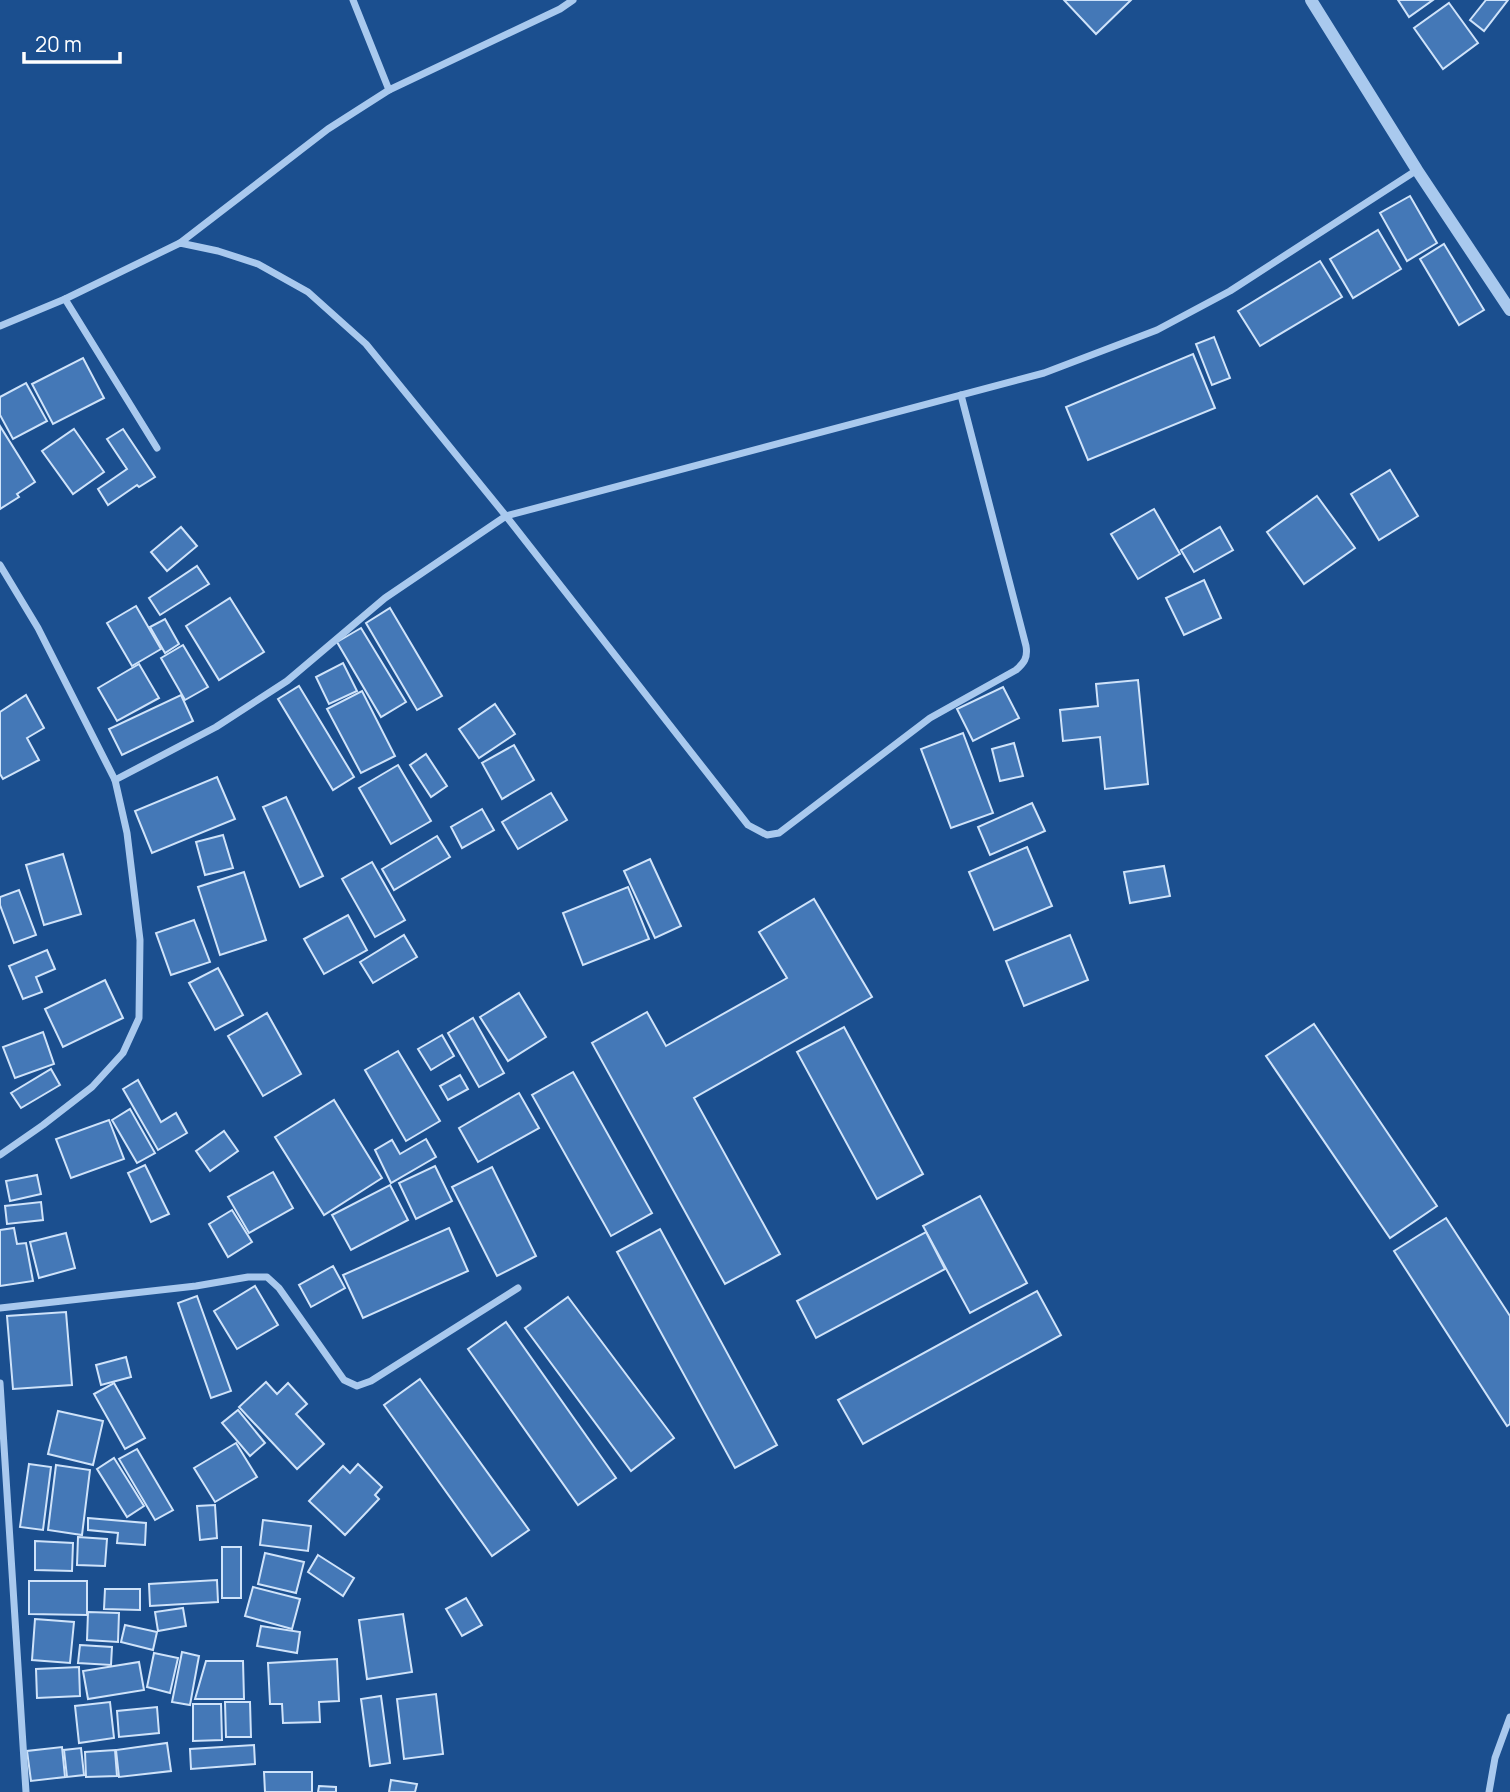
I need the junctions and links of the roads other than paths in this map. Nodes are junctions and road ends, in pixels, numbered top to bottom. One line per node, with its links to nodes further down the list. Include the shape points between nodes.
1 (353, 0): 4 (street)
2 (573, 0): 4 (street)
3 (1311, 0): 5 (street)
4 (389, 90): 6 (street, via 328,129)
5 (1417, 170): 8 (street); 10 (street, via 1230,290 1157,330 1044,373)
6 (180, 243): 7 (street); 12 (street, via 258,264 309,292 366,344)
7 (65, 299): 9 (street); 11 (street)
8 (1510, 310)
9 (0, 326)
10 (961, 395): 12 (street); 12 (street, via 1026,646 1024,663 930,718 779,833 767,835 748,825)
11 (157, 448)
12 (506, 516): 14 (street, via 385,598 287,681 216,727)
13 (0, 565): 14 (street, via 38,628)
14 (115, 780): 15 (street, via 127,834 140,940 139,1018 123,1053 92,1087)
15 (0, 1155)
16 (518, 1287): 17 (street, via 357,1386 344,1380 279,1287 267,1277)
17 (0, 1308)
18 (0, 1384): 20 (street)
19 (1510, 1717): 21 (street)
20 (26, 1792)
21 (1489, 1792)

